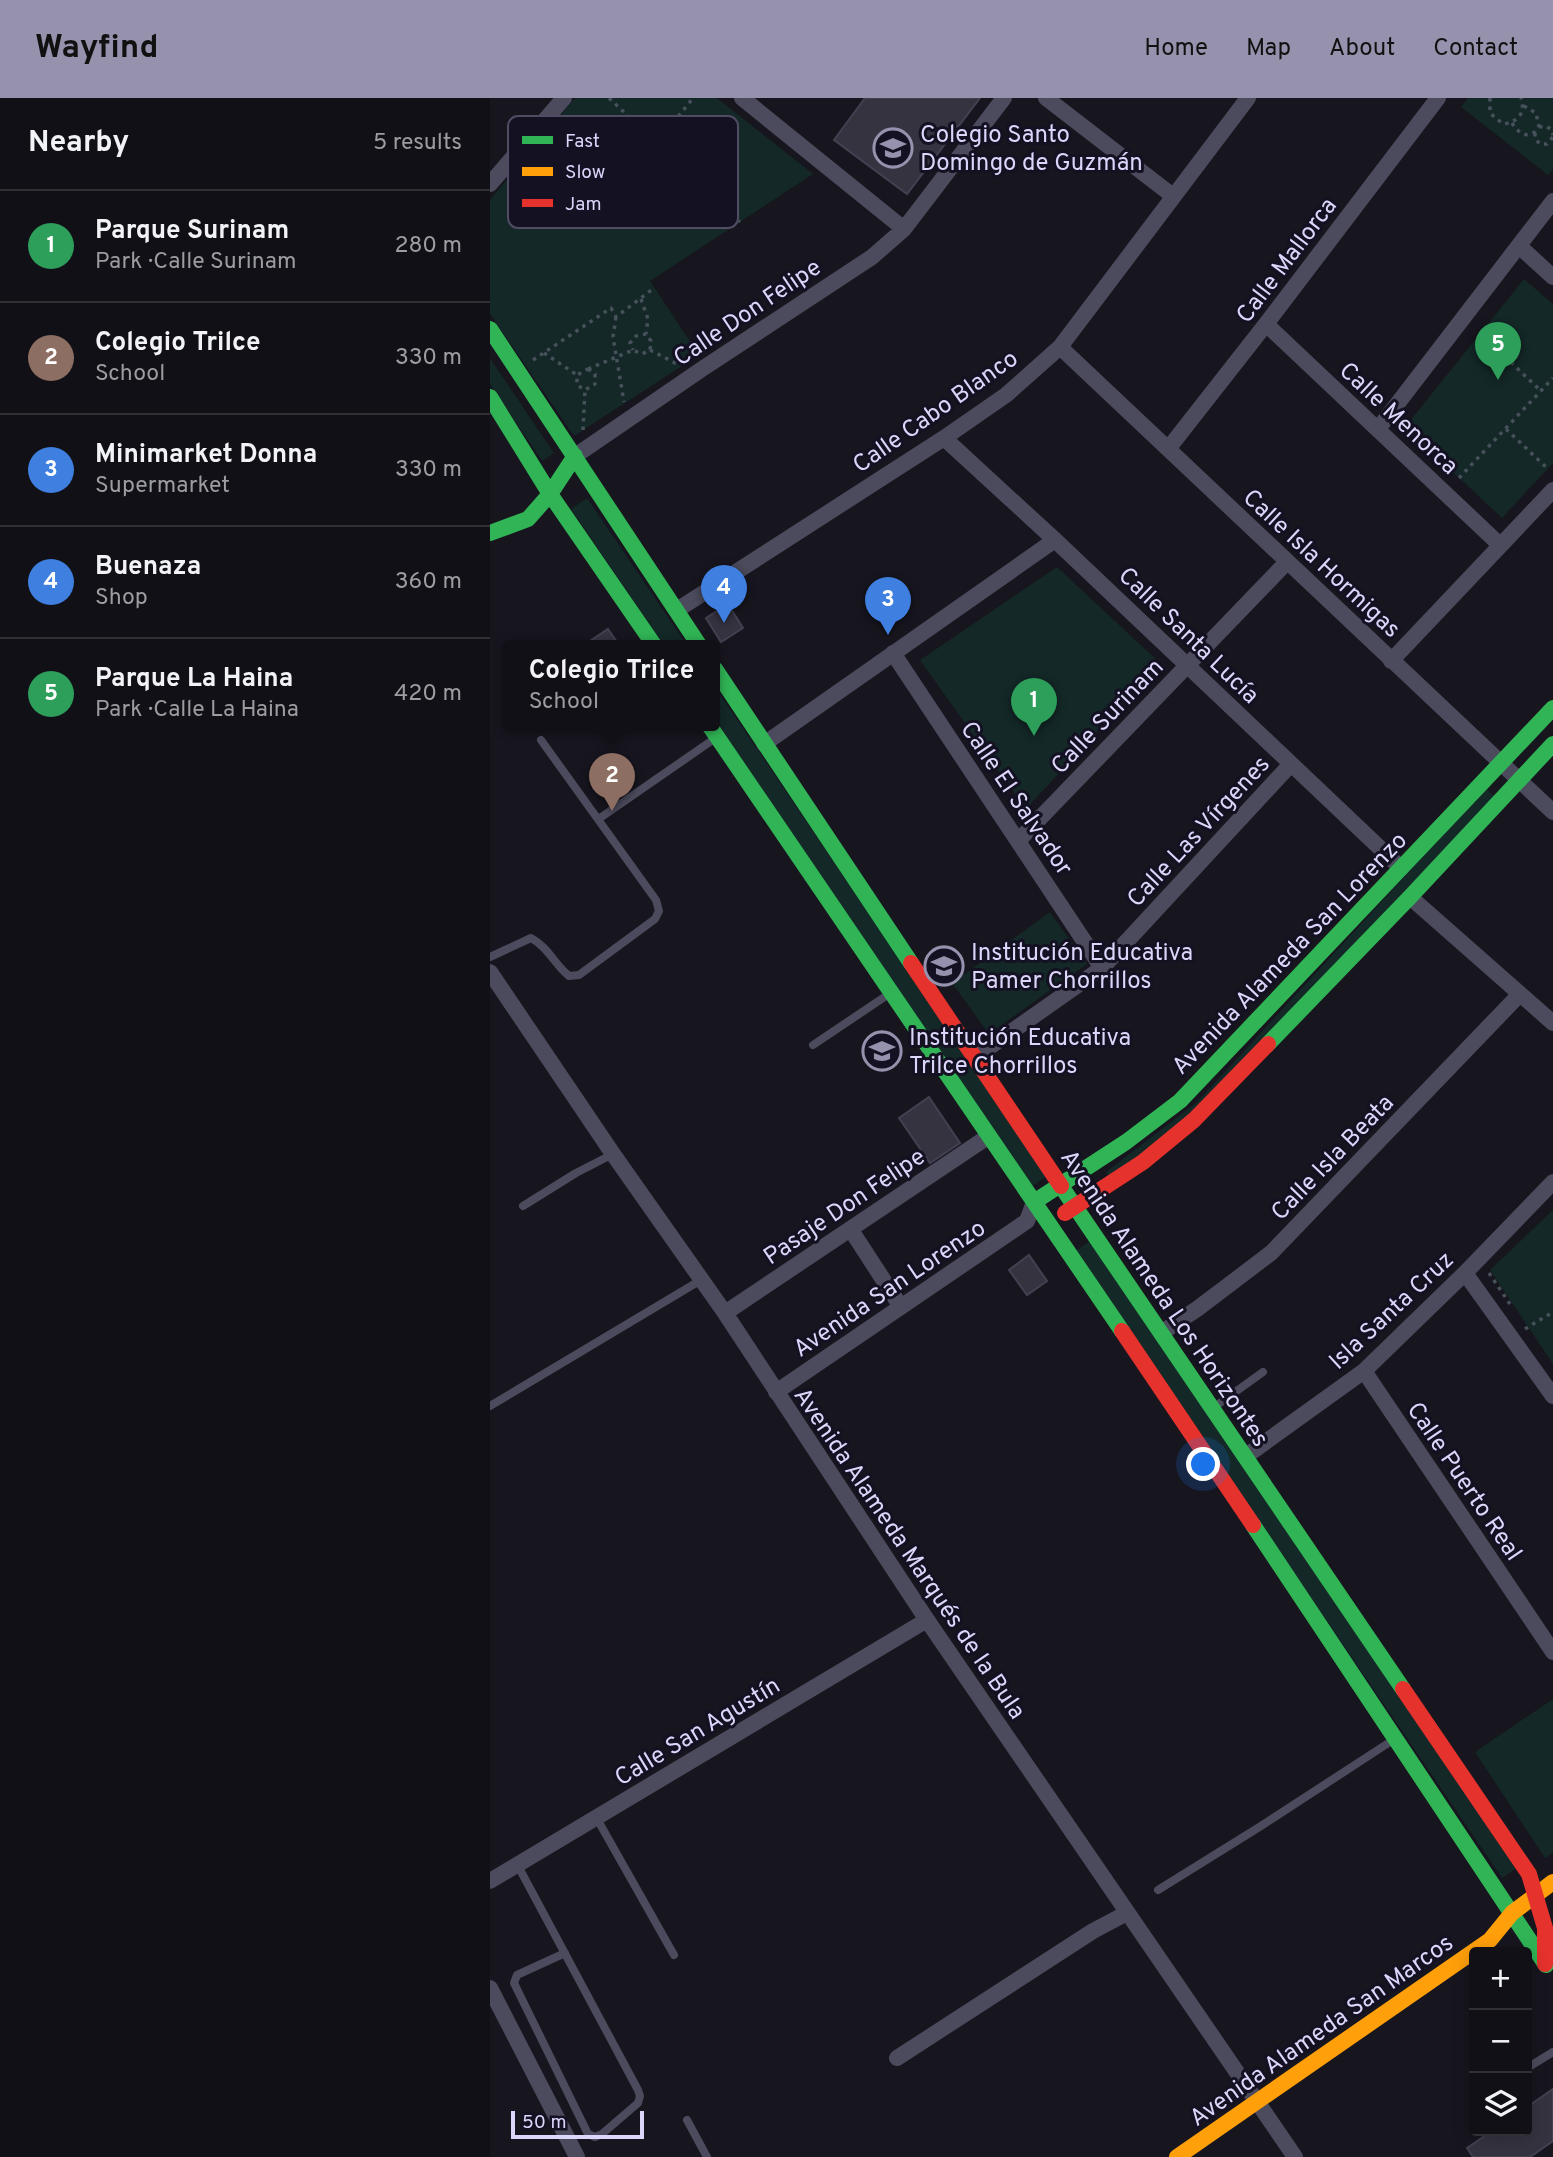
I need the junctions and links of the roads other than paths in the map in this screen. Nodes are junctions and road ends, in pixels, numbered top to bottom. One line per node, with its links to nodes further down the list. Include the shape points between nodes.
1 (564, 98): 7 (street)
2 (742, 98): 12 (street)
3 (1004, 98): 12 (street, Calle Don Felipe)
4 (1046, 98): 10 (street)
5 (1248, 98): 10 (street, Calle Cabo Blanco)
6 (1438, 98): 15 (street, Calle Mallorca)
7 (549, 116)
8 (508, 163): 9 (street)
9 (490, 184)
10 (1173, 196): 17 (street, Calle Cabo Blanco)
11 (1553, 201): 13 (street)
12 (904, 229): 22 (street, Calle Don Felipe, via 872,257)
13 (1519, 246): 14 (street); 19 (street)
14 (1553, 277)
15 (1266, 324): 19 (street, Calle Menorca); 21 (street, Calle Mallorca)
16 (490, 329): 22 (main road)
17 (1060, 347): 20 (street, Calle Cabo Blanco, via 1006,395); 21 (street, Calle Isla Hormigas)
18 (490, 397): 24 (main road)
19 (1378, 429): 27 (street, Calle Menorca)
20 (944, 438): 26 (street, Calle Santa Lucía); 29 (street, Calle Cabo Blanco)
21 (1168, 449): 28 (street, Calle Isla Hormigas)
22 (575, 456): 24 (main road, Calle Don Felipe); 29 (main road)
23 (1553, 490): 27 (street)
24 (551, 494): 25 (main road, Calle Don Felipe, via 528,519); 30 (main road)
25 (490, 533)
26 (1055, 540): 32 (street); 34 (street, Calle Santa Lucía)
27 (1500, 545): 33 (street)
28 (1287, 562): 33 (street, Calle Isla Hormigas); 34 (street, Calle Surinam)
29 (677, 610): 31 (main road)
30 (651, 640)
31 (696, 640)
32 (893, 653): 39 (street); 46 (street, Calle El Salvador)
33 (1391, 661): 42 (street, Calle Isla Hormigas)
34 (1187, 665): 41 (street, Calle Santa Lucía); 46 (street, Calle Surinam)
35 (720, 677): 39 (main road, Avenida Alameda Los Horizontes)
36 (1553, 708): 42 (main road, Avenida Alameda San Lorenzo)
37 (713, 731): 45 (lane); 52 (main road, Avenida Alameda Los Horizontes)
38 (541, 740): 45 (lane)
39 (764, 744): 56 (main road, Avenida Alameda Los Horizontes)
40 (1553, 744): 43 (main road, Avenida Alameda San Lorenzo)
41 (1291, 764): 47 (street, Calle Santa Lucía); 50 (street, Calle Las Vírgenes)
42 (1500, 764): 43 (street, Calle Isla Hormigas); 47 (main road, Avenida Alameda San Lorenzo)
43 (1518, 780): 44 (street, Calle Isla Hormigas); 48 (main road, Avenida Alameda San Lorenzo)
44 (1553, 812)
45 (600, 818): 49 (lane, via 656,900 659,911 655,919 579,975 569,976 561,970 541,943 531,938)
46 (1018, 841): 50 (street, Calle El Salvador)
47 (1401, 868): 60 (main road, Avenida Alameda San Lorenzo, via 1180,1101)
48 (1410, 897): 53 (street); 63 (main road, Avenida Alameda San Lorenzo, via 1194,1120 1143,1162)
49 (490, 957)
50 (1102, 968): 56 (street, Calle Las Vírgenes)
51 (490, 972): 58 (street, Avenida Alameda Marqués de la Bula)
52 (891, 992): 55 (lane); 57 (main road, Avenida Alameda Los Horizontes)
53 (1520, 994): 54 (street); 71 (street, Calle Isla Beata, via 1271,1253)
54 (1553, 1023)
55 (813, 1045)
56 (974, 1058): 60 (main road, Avenida Alameda Los Horizontes)
57 (989, 1136): 61 (main road, Avenida Alameda Los Horizontes); 66 (street, Pasaje Don Felipe)
58 (613, 1154): 62 (lane); 68 (street, Avenida Alameda Marqués de la Bula)
59 (1553, 1182): 67 (street, Isla Santa Cruz)
60 (1060, 1185): 61 (main road, Avenida Alameda San Lorenzo); 63 (main road, Avenida Alameda Los Horizontes)
61 (1034, 1202): 64 (street); 65 (main road, Avenida Alameda Los Horizontes)
62 (523, 1206)
63 (1075, 1207): 65 (main road, Avenida Alameda San Lorenzo); 71 (main road, Avenida Alameda Los Horizontes)
64 (1027, 1221): 65 (street); 69 (street, Avenida San Lorenzo)
65 (1049, 1224): 81 (main road, Avenida Alameda Los Horizontes)
66 (851, 1230): 69 (street); 70 (street, Pasaje Don Felipe)
67 (1465, 1273): 72 (street, Isla Santa Cruz); 75 (street)
68 (701, 1280): 70 (street, Avenida Alameda Marqués de la Bula); 76 (lane)
69 (901, 1307): 74 (street, Avenida San Lorenzo)
70 (724, 1313): 74 (street, Avenida Alameda Marqués de la Bula)
71 (1161, 1333): 77 (main road, Avenida Alameda Los Horizontes)
72 (1364, 1371): 78 (street, Isla Santa Cruz); 80 (street, Calle Puerto Real)
73 (1263, 1373): 77 (lane)
74 (776, 1392): 79 (street, Avenida Alameda Marqués de la Bula)
75 (1553, 1396)
76 (490, 1406)
77 (1213, 1408): 78 (main road, Avenida Alameda Los Horizontes)
78 (1246, 1456): 87 (main road, Avenida Alameda Los Horizontes, via 1529,1874)
79 (927, 1620): 82 (street, Calle San Agustín); 88 (street, Avenida Alameda Marqués de la Bula)
80 (1553, 1651)
81 (1395, 1738): 86 (lane); 89 (main road, Avenida Alameda Los Horizontes)
82 (596, 1817): 83 (street, Calle San Agustín); 94 (lane)
83 (517, 1864): 84 (street, Calle San Agustín); 93 (lane)
84 (490, 1881)
85 (1553, 1882): 87 (main road, Avenida Alameda San Marcos)
86 (1158, 1890)
87 (1536, 1893): 89 (main road, Avenida Alameda San Marcos); 90 (main road, Avenida Alameda Los Horizontes)
88 (1127, 1913): 98 (street); 100 (street, Avenida Alameda Marqués de la Bula)
89 (1512, 1913): 91 (main road, Avenida Alameda Los Horizontes); 92 (main road, Avenida Alameda San Marcos)
90 (1549, 1926): 91 (main road, Avenida Alameda San Marcos); 95 (main road, Avenida Alameda Los Horizontes)
91 (1527, 1936): 92 (main road, Avenida Alameda San Marcos); 95 (main road, Avenida Alameda Los Horizontes)
92 (1490, 1940): 100 (main road, Avenida Alameda San Marcos)
93 (565, 1954): 93 (lane, via 640,2096 638,2103 595,2137 588,2134 514,1983 517,1975)
94 (674, 1955)
95 (1549, 1970)
96 (490, 1988): 102 (street)
97 (1553, 2052): 99 (lane)
98 (897, 2058)
99 (1532, 2065)
100 (1256, 2103): 104 (main road, Avenida Alameda San Marcos); 105 (street, Avenida Alameda Marqués de la Bula)
101 (687, 2120): 103 (lane)
102 (578, 2157)
103 (707, 2157)
104 (1178, 2157)
105 (1295, 2157)

